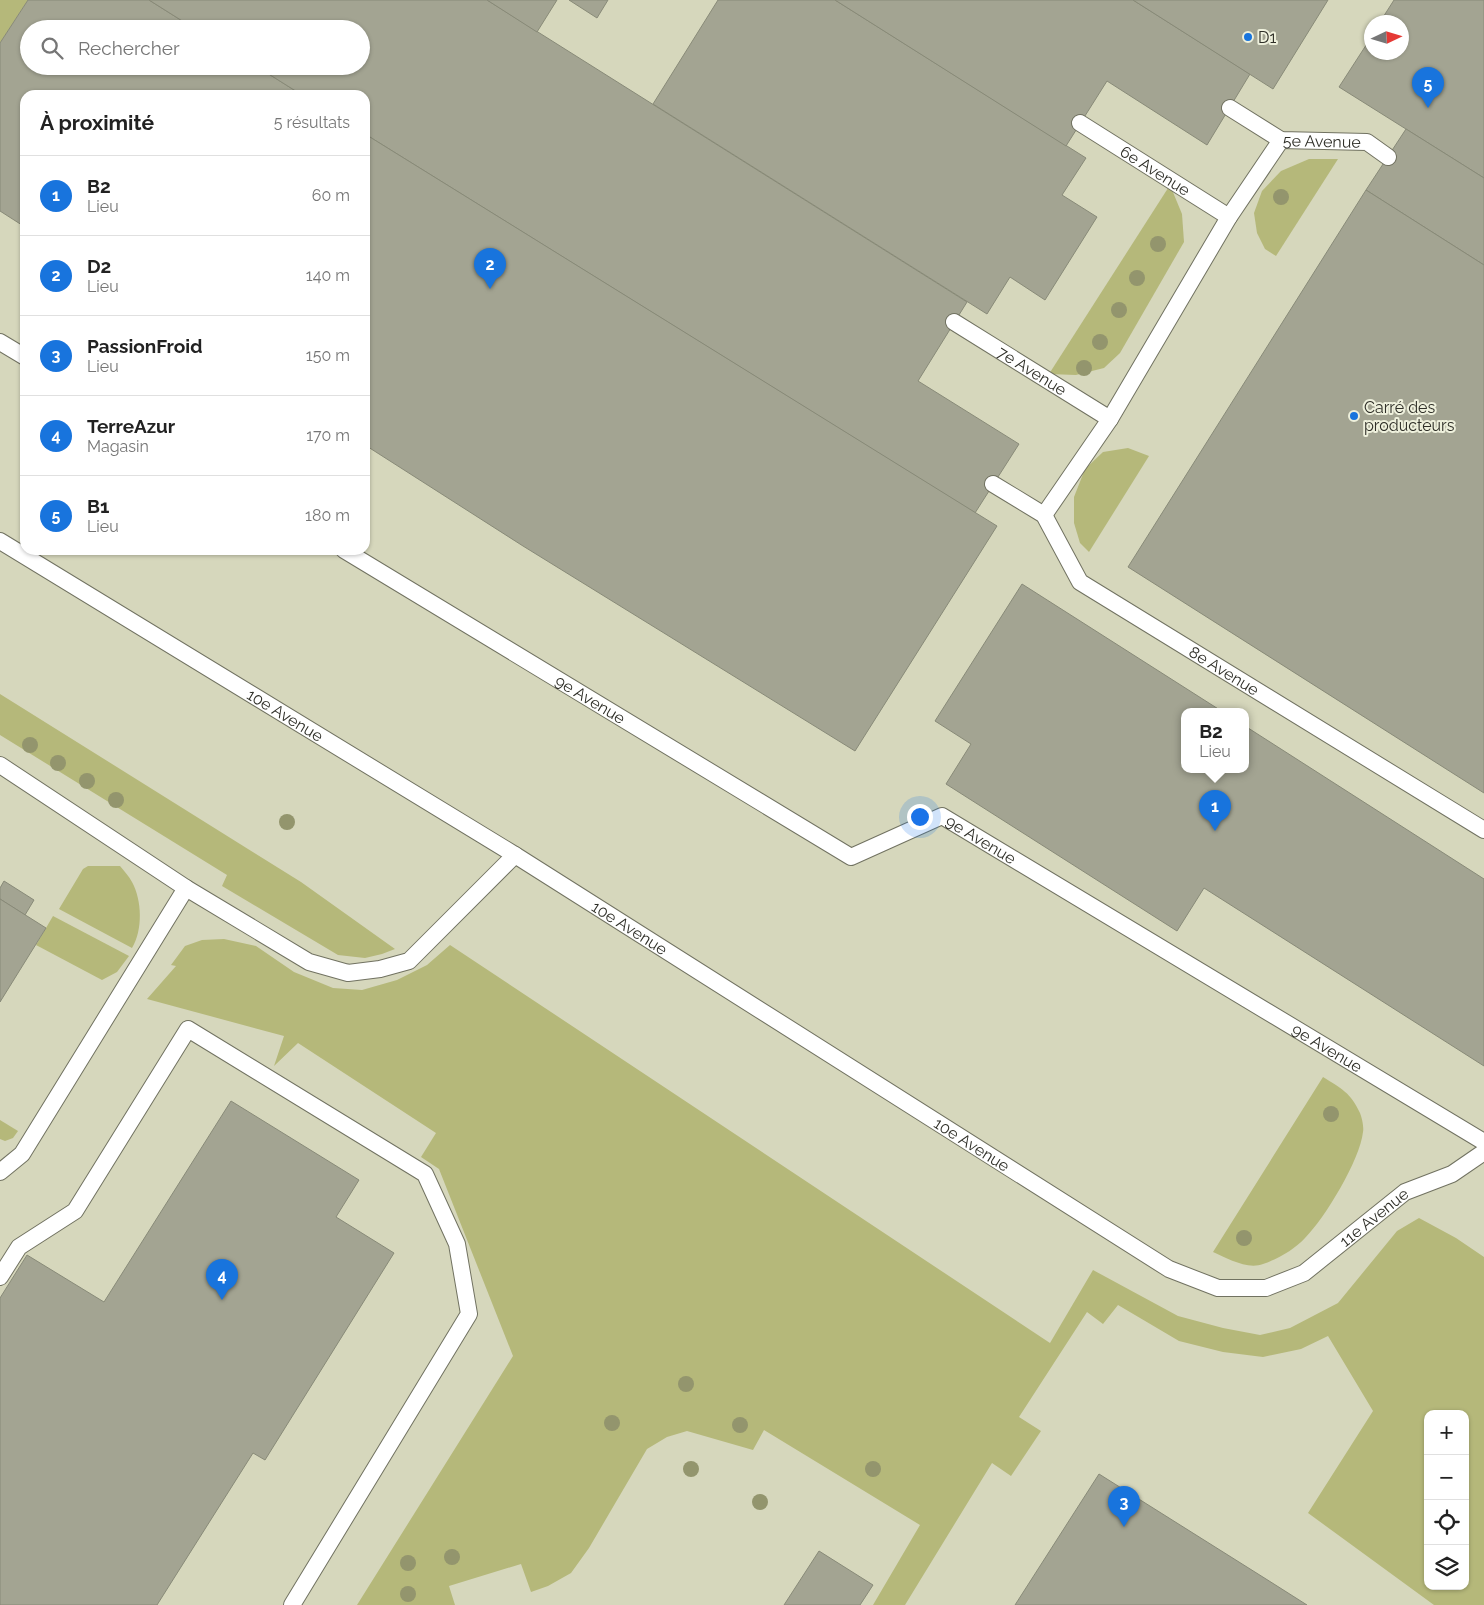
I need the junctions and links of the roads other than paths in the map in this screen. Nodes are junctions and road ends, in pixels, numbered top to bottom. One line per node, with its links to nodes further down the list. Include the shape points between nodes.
1 (1230, 108): 3 (lane, 5e Avenue)
2 (1080, 123): 5 (lane, 6e Avenue)
3 (1281, 140): 4 (lane, 5e Avenue, via 1367,142); 5 (lane)
4 (1388, 157)
5 (1229, 217): 9 (lane)
6 (954, 322): 9 (lane, 7e Avenue)
7 (0, 342): 8 (lane)
8 (20, 354)
9 (1110, 420): 11 (lane)
10 (993, 484): 11 (lane)
11 (1044, 515): 17 (lane, 8e Avenue, via 1080,582)
12 (0, 541): 13 (lane, 10e Avenue)
13 (20, 553)
14 (23, 555): 18 (lane, 10e Avenue)
15 (352, 555): 20 (lane, 9e Avenue, via 851,858 942,816)
16 (0, 765): 19 (lane)
17 (1484, 830)
18 (515, 855): 19 (lane, via 409,961 380,969 348,972 309,962); 24 (lane, 10e Avenue, via 1169,1268 1218,1288)
19 (186, 888): 22 (lane, via 22,1154)
20 (1484, 1142)
21 (1484, 1152): 24 (lane, 11e Avenue, via 1452,1174 1405,1192 1304,1273)
22 (0, 1172)
23 (0, 1277): 25 (lane, via 19,1247 75,1211 188,1029 425,1174 457,1244 469,1314)
24 (1266, 1288)
25 (292, 1605)

